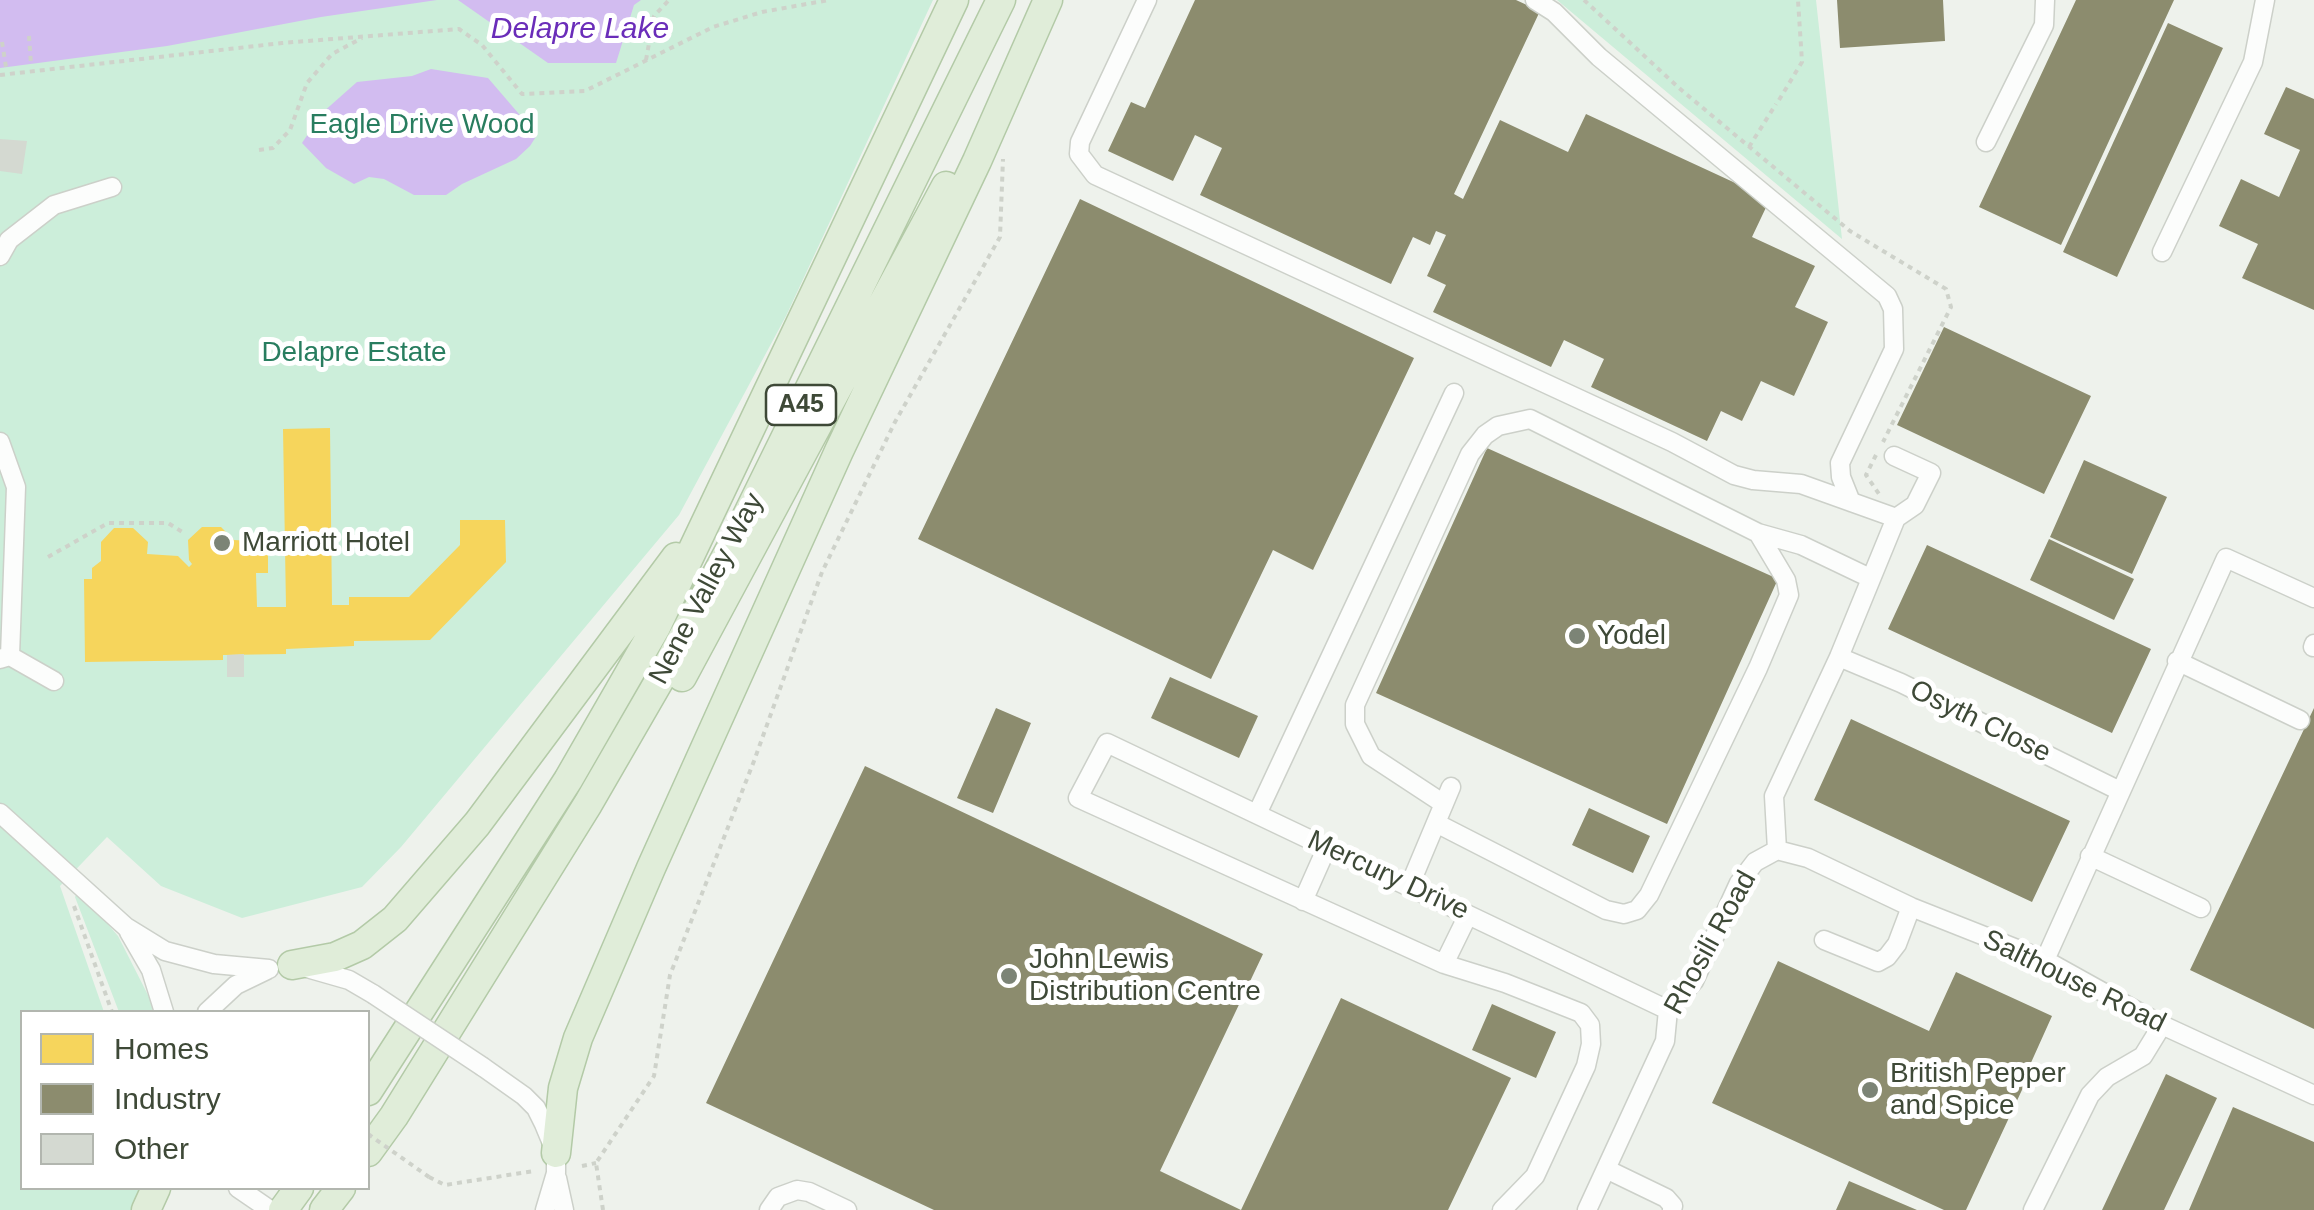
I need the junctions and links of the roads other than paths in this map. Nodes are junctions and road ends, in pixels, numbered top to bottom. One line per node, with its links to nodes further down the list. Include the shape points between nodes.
1 (954, 0): 16 (highway, Nene Valley Way / A45)
2 (1001, 0): 27 (highway, Nene Valley Way / A45, via 734,540)
3 (1047, 0): 27 (highway, via 722,608 666,705); 51 (highway, via 578,1038 564,1088)
4 (1148, 0): 15 (street, via 1080,142 1079,154 1095,174 1734,475 1801,484)
5 (1536, 0): 15 (street, via 1887,296 1894,349 1840,463)
6 (2044, 0): 8 (street, via 2044,25)
7 (2265, 0): 10 (street, via 2254,62)
8 (1986, 142)
9 (112, 188): 11 (street, via 54,205 8,240)
10 (2162, 252)
11 (0, 256)
12 (1454, 393): 29 (street)
13 (0, 442): 22 (street, via 16,487)
14 (1894, 456): 17 (street, Rhosili Road, via 1931,472 1914,506)
15 (1851, 502): 17 (street)
16 (710, 512): 43 (highway, via 476,824 395,919 336,957); 48 (highway, Nene Valley Way / A45, via 656,628 568,780)
17 (1896, 518): 19 (street, Rhosili Road)
18 (1758, 533): 19 (street, via 1801,544); 30 (street, via 1789,594 1637,910 1606,910); 30 (street, via 1530,419 1485,435 1470,454 1355,706 1355,724 1371,756 1448,796)
19 (1870, 578): 21 (street, Rhosili Road)
20 (2314, 598): 23 (street, via 2226,558)
21 (1839, 657): 26 (street, Osyth Close); 32 (street, Rhosili Road, via 1774,796)
22 (5, 658): 24 (street)
23 (2178, 661): 25 (street); 26 (street)
24 (54, 681)
25 (2300, 720)
26 (2120, 791): 33 (street)
27 (588, 804): 50 (highway, Nene Valley Way / A45)
28 (0, 812): 39 (street)
29 (1257, 814): 31 (street, Mercury Drive); 35 (street, Mercury Drive, via 1107,742 1078,798)
30 (1436, 823): 34 (street)
31 (1327, 848): 34 (street, Mercury Drive); 35 (street)
32 (1778, 850): 36 (street, Salthouse Road); 46 (street, Rhosili Road, via 1755,862 1740,882 1694,982)
33 (2090, 856): 37 (street); 41 (street)
34 (1409, 886): 38 (street, Mercury Drive)
35 (1303, 901): 42 (street)
36 (1912, 907): 40 (street, via 1897,944 1878,962); 41 (street, Salthouse Road)
37 (2202, 908)
38 (1468, 915): 42 (street); 46 (street, Mercury Drive)
39 (126, 927): 43 (street, via 165,951 214,964); 44 (street, via 151,970)
40 (1824, 940)
41 (2045, 960): 47 (street, Salthouse Road)
42 (1444, 964): 61 (street, via 1581,1013 1590,1024 1586,1066 1535,1176)
43 (281, 967): 45 (street, via 236,985); 51 (street, bridge, via 336,975 505,1080 536,1108)
44 (163, 1010)
45 (209, 1010)
46 (1668, 1010): 52 (street, Rhosili Road, via 1665,1040)
47 (2162, 1025): 49 (street, Salthouse Road); 64 (street, via 2144,1056 2090,1095)
48 (370, 1088)
49 (2314, 1095)
50 (370, 1149)
51 (556, 1163): 57 (street); 58 (street)
52 (1606, 1169): 62 (street, Rhosili Road); 63 (street, via 1666,1198)
53 (241, 1190): 55 (street)
54 (339, 1190): 56 (highway)
55 (270, 1210)
56 (324, 1210)
57 (545, 1210)
58 (564, 1210)
59 (769, 1210): 60 (street, via 784,1194 802,1190)
60 (847, 1210)
61 (1502, 1210)
62 (1588, 1210)
63 (1672, 1210)
64 (2033, 1210)

